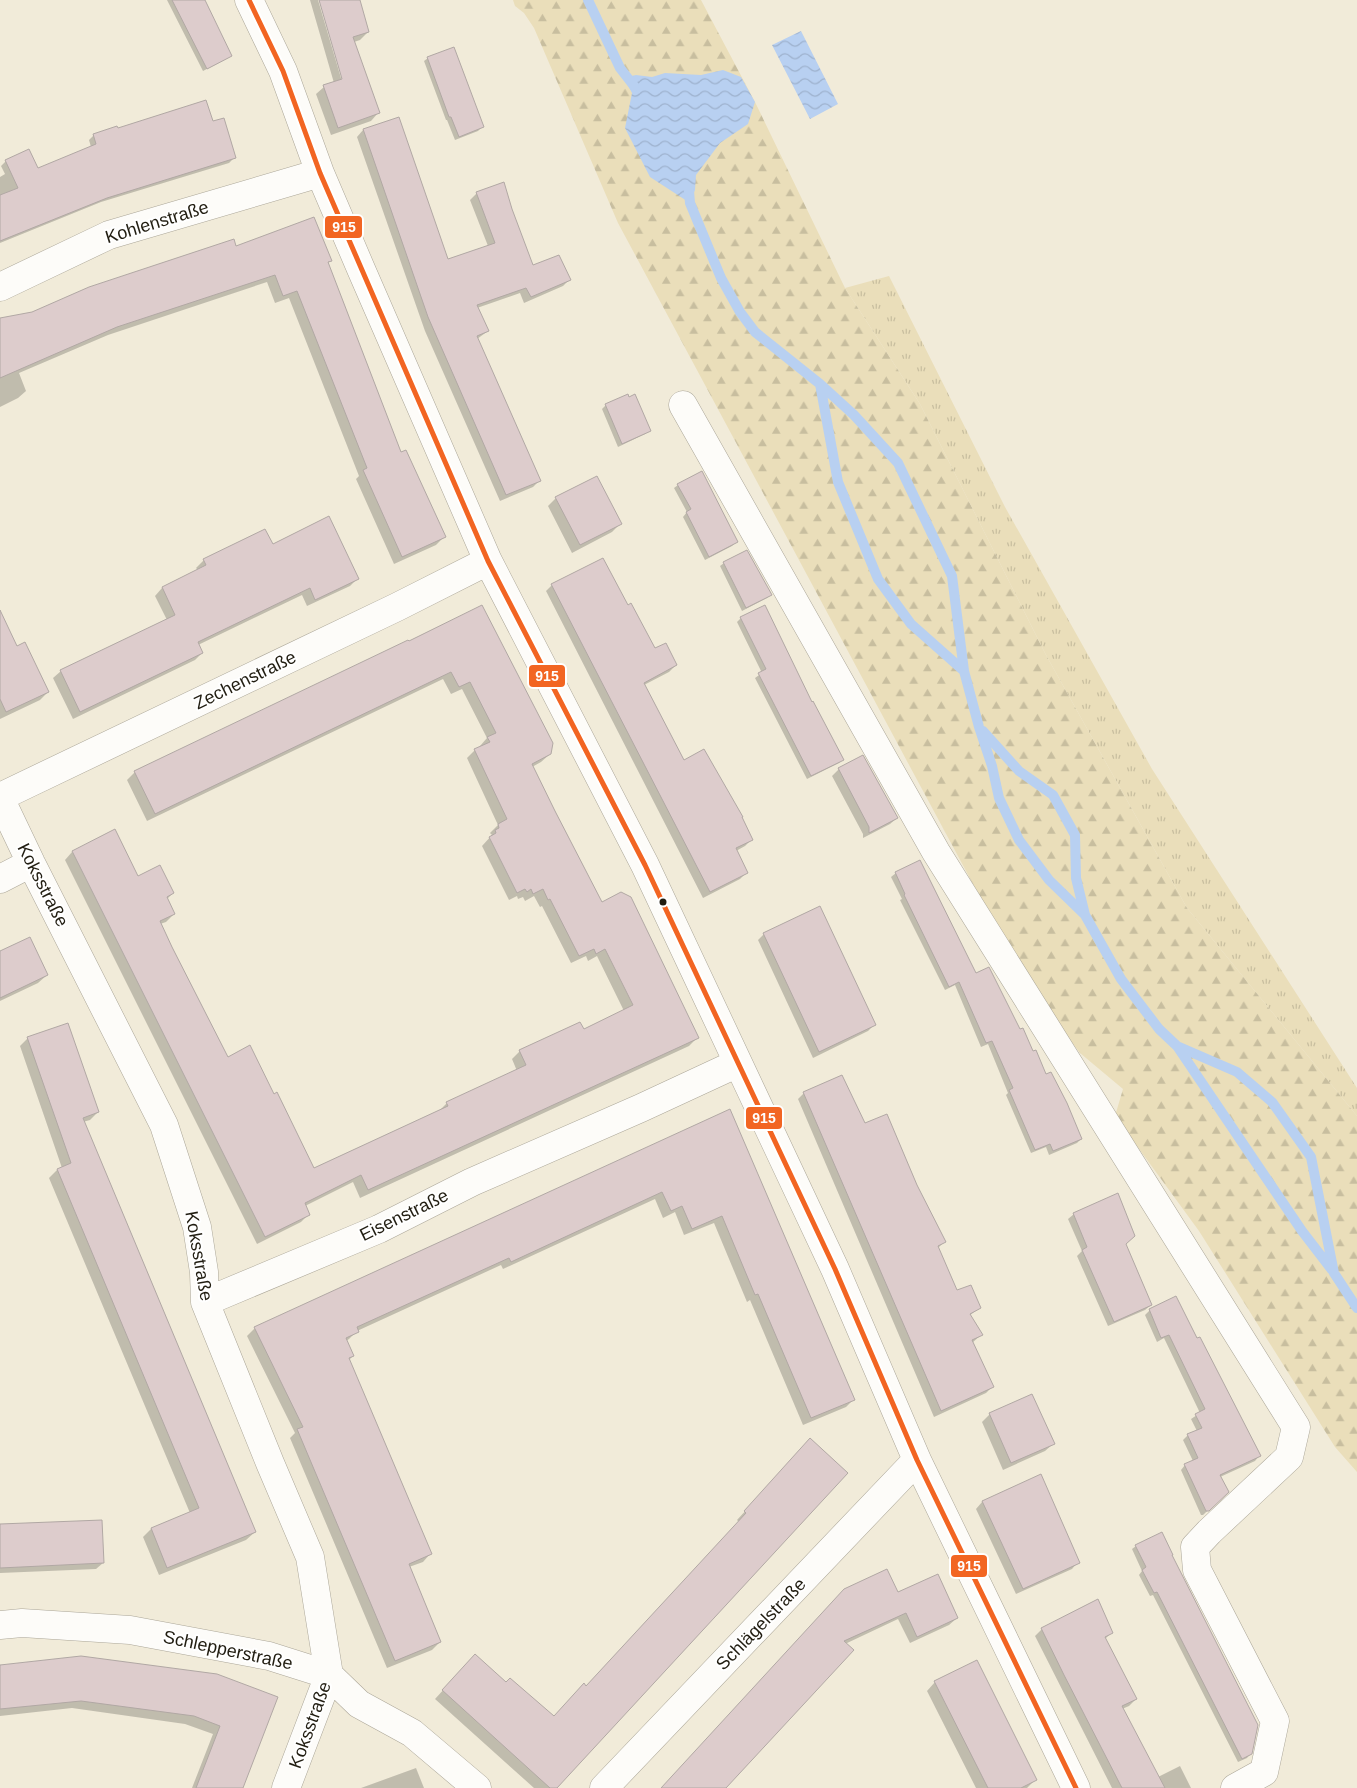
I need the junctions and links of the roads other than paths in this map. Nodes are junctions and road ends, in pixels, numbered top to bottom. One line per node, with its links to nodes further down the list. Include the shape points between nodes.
1 (250, 0): 2 (street, via 283,71)
2 (320, 173): 3 (street, Kohlenstraße, via 109,235); 5 (street)
3 (0, 286)
4 (683, 405): 18 (street, via 936,852 1296,1427 1289,1457 1196,1547 1197,1570 1275,1720 1264,1772)
5 (488, 561): 6 (street, Zechenstraße, via 397,608); 9 (street, via 645,865)
6 (0, 798): 7 (street, Koksstraße)
7 (31, 863): 8 (street); 10 (street, Koksstraße, via 164,1125 198,1227)
8 (0, 879)
9 (738, 1063): 10 (street, Eisenstraße, via 472,1182 379,1229); 11 (street, via 835,1269)
10 (206, 1302): 13 (street, Koksstraße, via 310,1557)
11 (917, 1460): 16 (street, Schlägelstraße); 17 (street)
12 (0, 1625): 13 (street, Schlepperstraße, via 22,1623 130,1630 269,1656)
13 (328, 1675): 14 (street, Koksstraße); 15 (street, Schlepperstraße, via 360,1704 412,1732)
14 (286, 1788)
15 (477, 1788)
16 (604, 1788)
17 (1076, 1788)
18 (1235, 1788)

